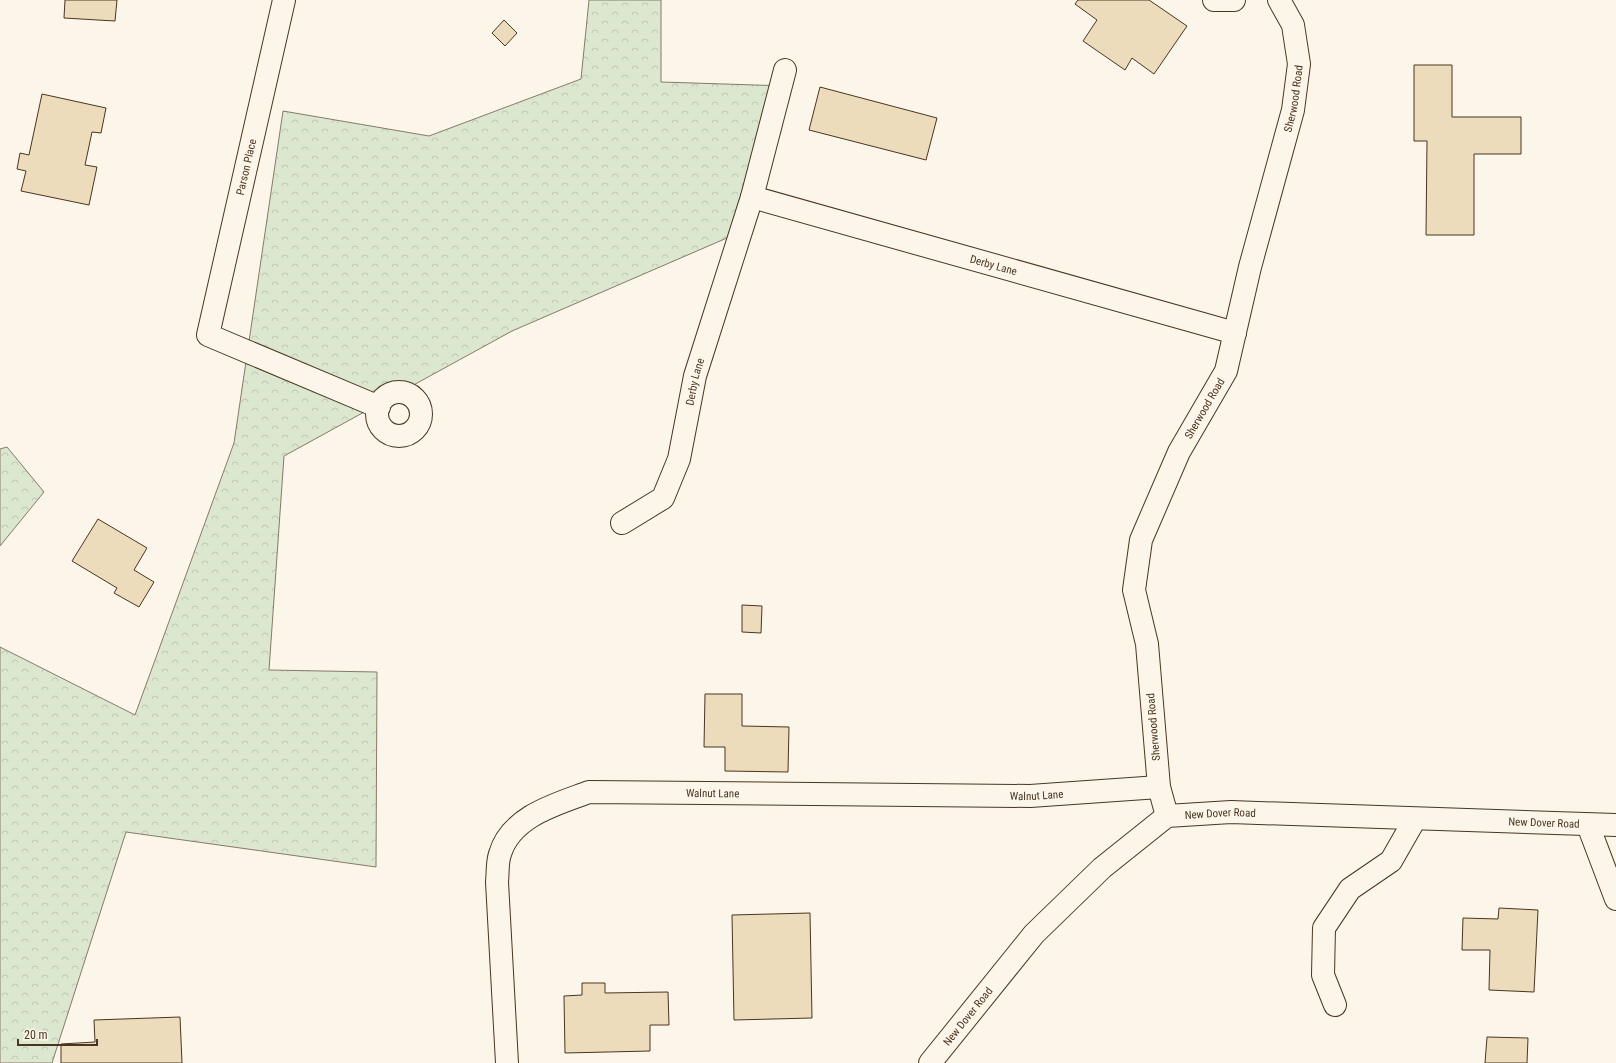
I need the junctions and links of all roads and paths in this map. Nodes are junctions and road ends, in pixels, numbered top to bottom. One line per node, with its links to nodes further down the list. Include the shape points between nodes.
1 (284, 0): 8 (street, Parson Place, via 208,335)
2 (1214, 0): 3 (street)
3 (1234, 0)
4 (1279, 0): 7 (street, Sherwood Road, via 1293,25 1299,64 1293,110)
5 (785, 70): 6 (street, Derby Lane)
6 (752, 197): 7 (street, Derby Lane); 9 (street, Derby Lane, via 695,376 680,460 663,498)
7 (1234, 333): 10 (street, Sherwood Road, via 1226,371 1179,452 1141,540 1134,590 1147,644)
8 (379, 407)
9 (622, 523)
10 (1159, 787): 11 (street, Sherwood Road); 17 (street, Walnut Lane, via 1030,796 589,792 539,811 512,831 500,853 497,882)
11 (1167, 816): 12 (street, New Dover Road, via 1230,812); 18 (street, New Dover Road, via 1102,868 1034,934)
12 (1415, 819): 13 (street, New Dover Road); 16 (street, via 1391,861 1350,889 1324,928 1323,975)
13 (1588, 825): 14 (street, New Dover Road); 15 (street)
14 (1616, 825)
15 (1616, 899)
16 (1335, 1005)
17 (507, 1063)
18 (930, 1063)

